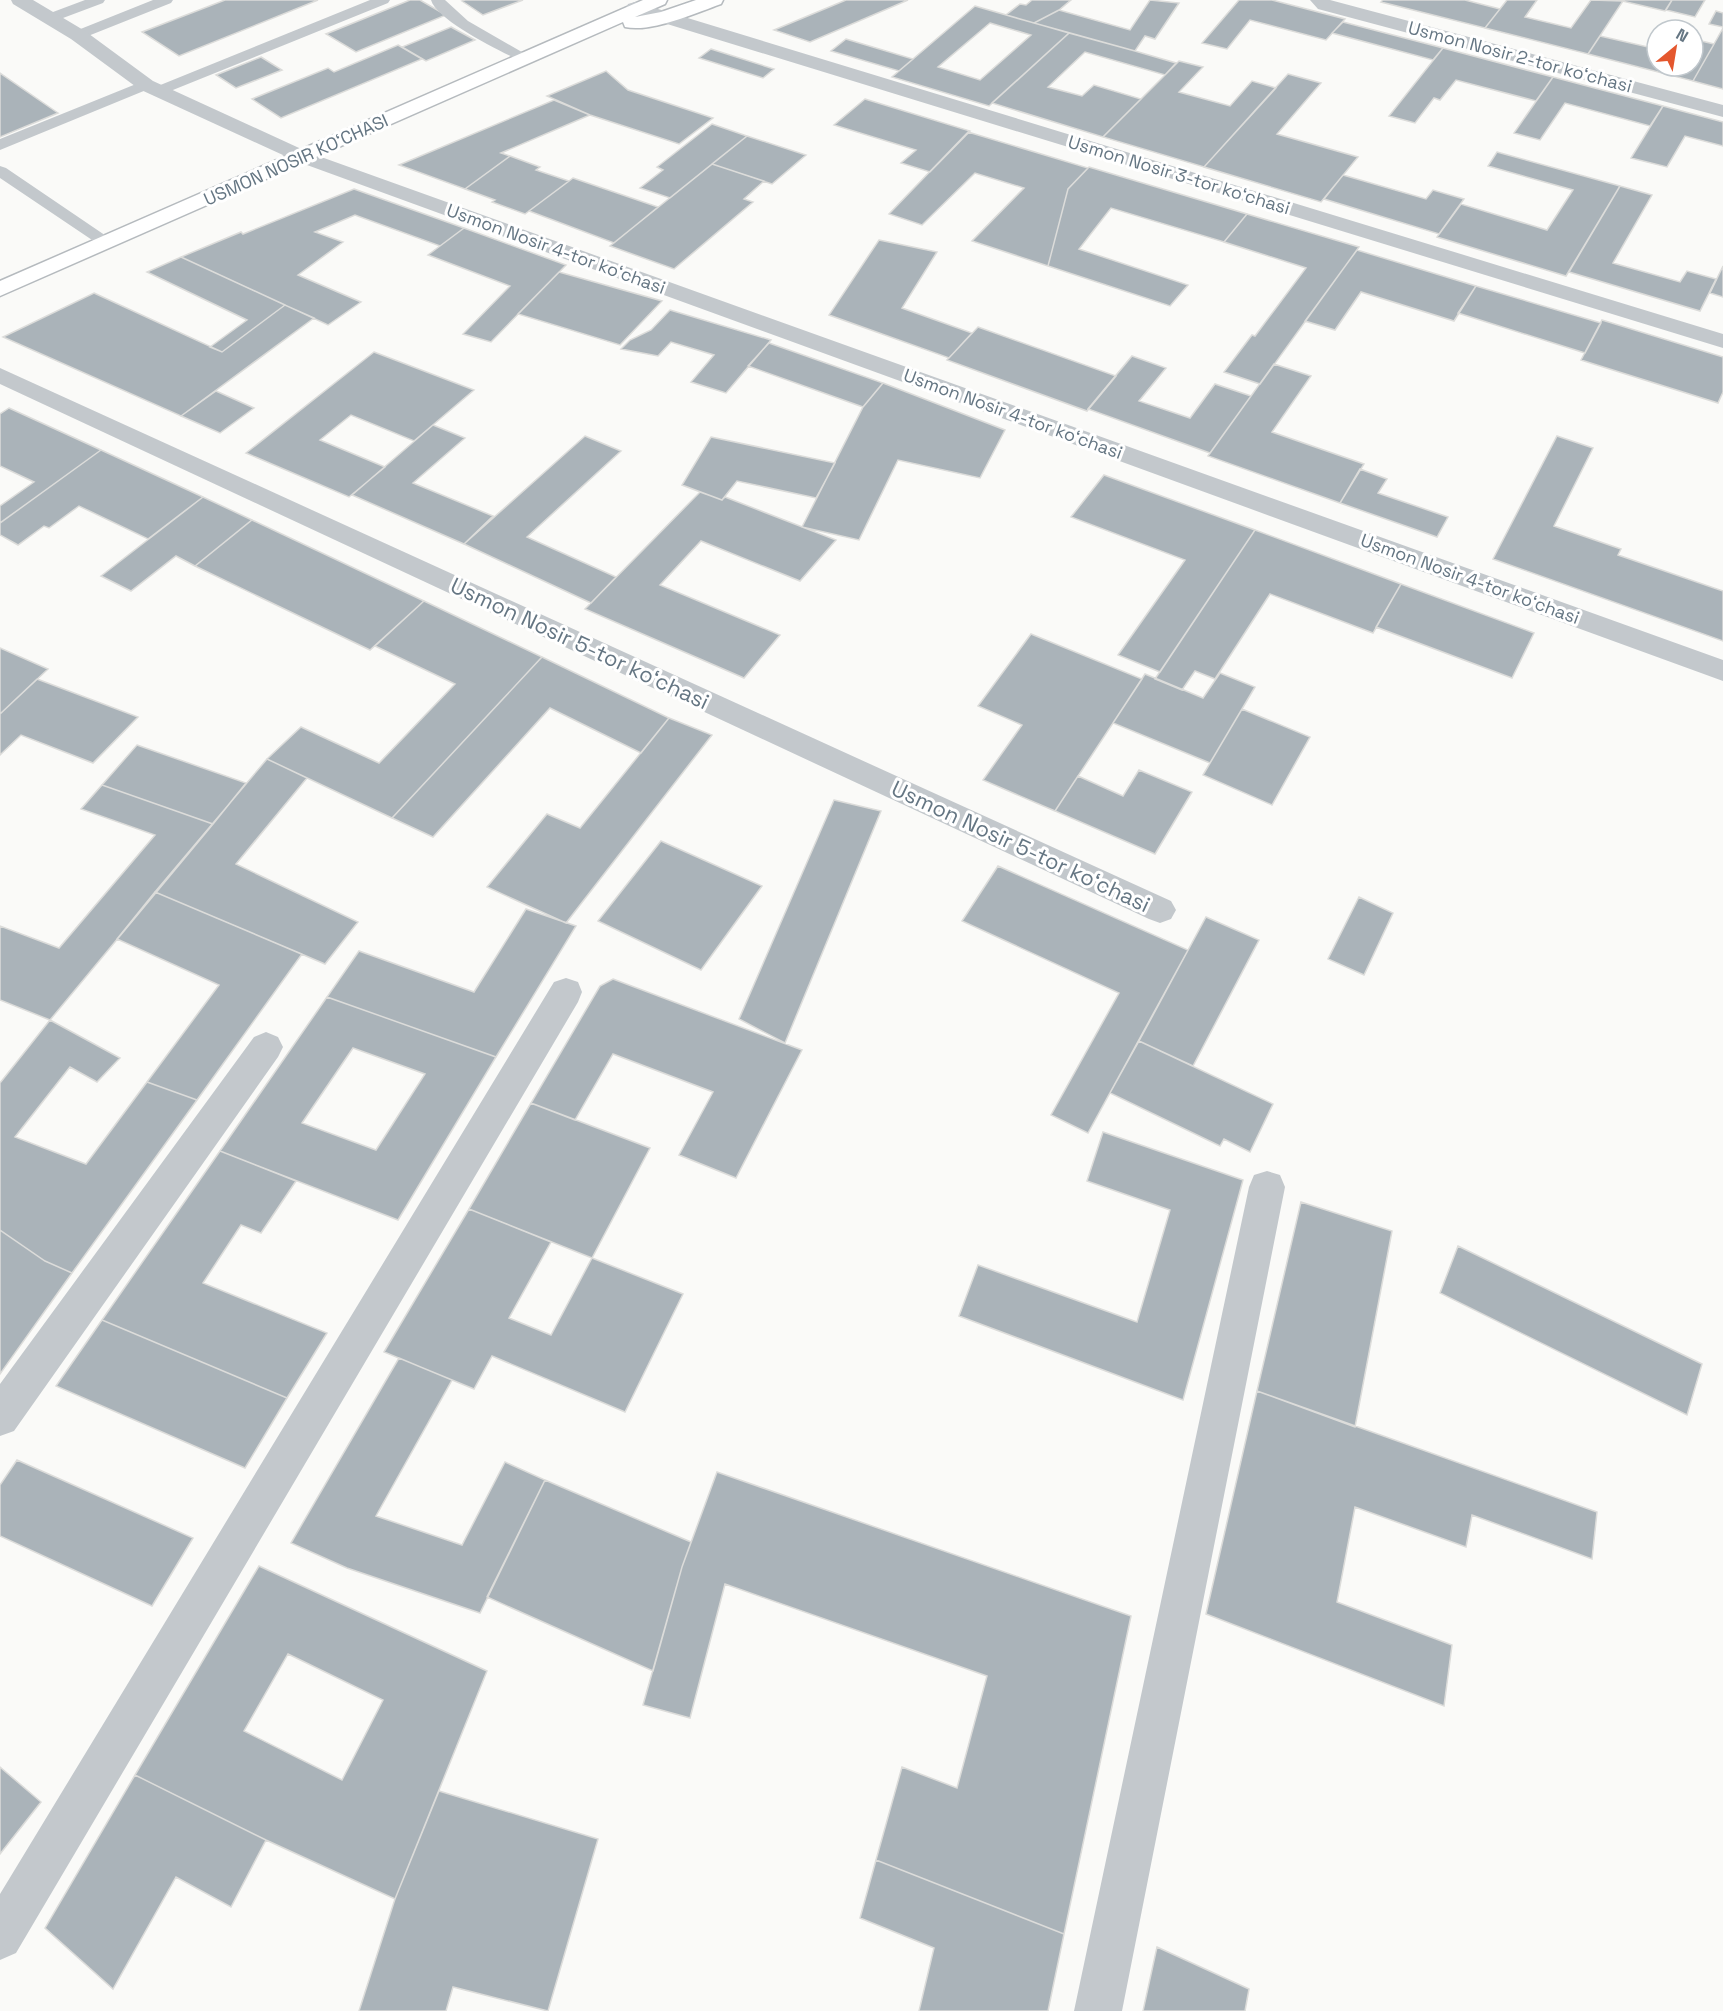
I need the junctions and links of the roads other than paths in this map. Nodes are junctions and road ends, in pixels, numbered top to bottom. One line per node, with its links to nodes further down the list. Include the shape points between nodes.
1 (20, 0): 10 (street, Usmon Nosir 4-tor koʻchasi)
2 (98, 0): 10 (lane)
3 (166, 0): 12 (lane)
4 (382, 0): 14 (lane)
5 (438, 0): 13 (lane, via 463,24)
6 (714, 0): 9 (main road, USMON NOSIR KO‘CHASI)
7 (1319, 0): 15 (street, Usmon Nosir 2-tor koʻchasi, via 1325,5)
8 (635, 8): 9 (street, Usmon Nosir 3-tor koʻchasi); 11 (main road, USMON NOSIR KO‘CHASI)
9 (661, 9): 11 (main road, USMON NOSIR KO‘CHASI); 21 (street, Usmon Nosir 3-tor koʻchasi)
10 (50, 18): 12 (street, Usmon Nosir 4-tor koʻchasi)
11 (592, 30): 13 (main road, USMON NOSIR KO‘CHASI)
12 (78, 35): 14 (street, Usmon Nosir 4-tor koʻchasi)
13 (527, 58): 17 (main road, USMON NOSIR KO‘CHASI)
14 (152, 88): 16 (lane); 17 (street, Usmon Nosir 4-tor koʻchasi)
15 (1723, 111)
16 (0, 145)
17 (303, 157): 19 (main road, USMON NOSIR KO‘CHASI); 23 (street, Usmon Nosir 4-tor koʻchasi)
18 (0, 171): 19 (lane)
19 (107, 242): 20 (main road, USMON NOSIR KO‘CHASI)
20 (0, 289)
21 (1723, 341)
22 (0, 375): 24 (street, Usmon Nosir 5-tor koʻchasi)
23 (1723, 670)
24 (1160, 910)
25 (566, 992): 29 (street)
26 (266, 1047): 28 (street)
27 (1267, 1187): 30 (street)
28 (0, 1417)
29 (0, 1937)
30 (1098, 2011)

